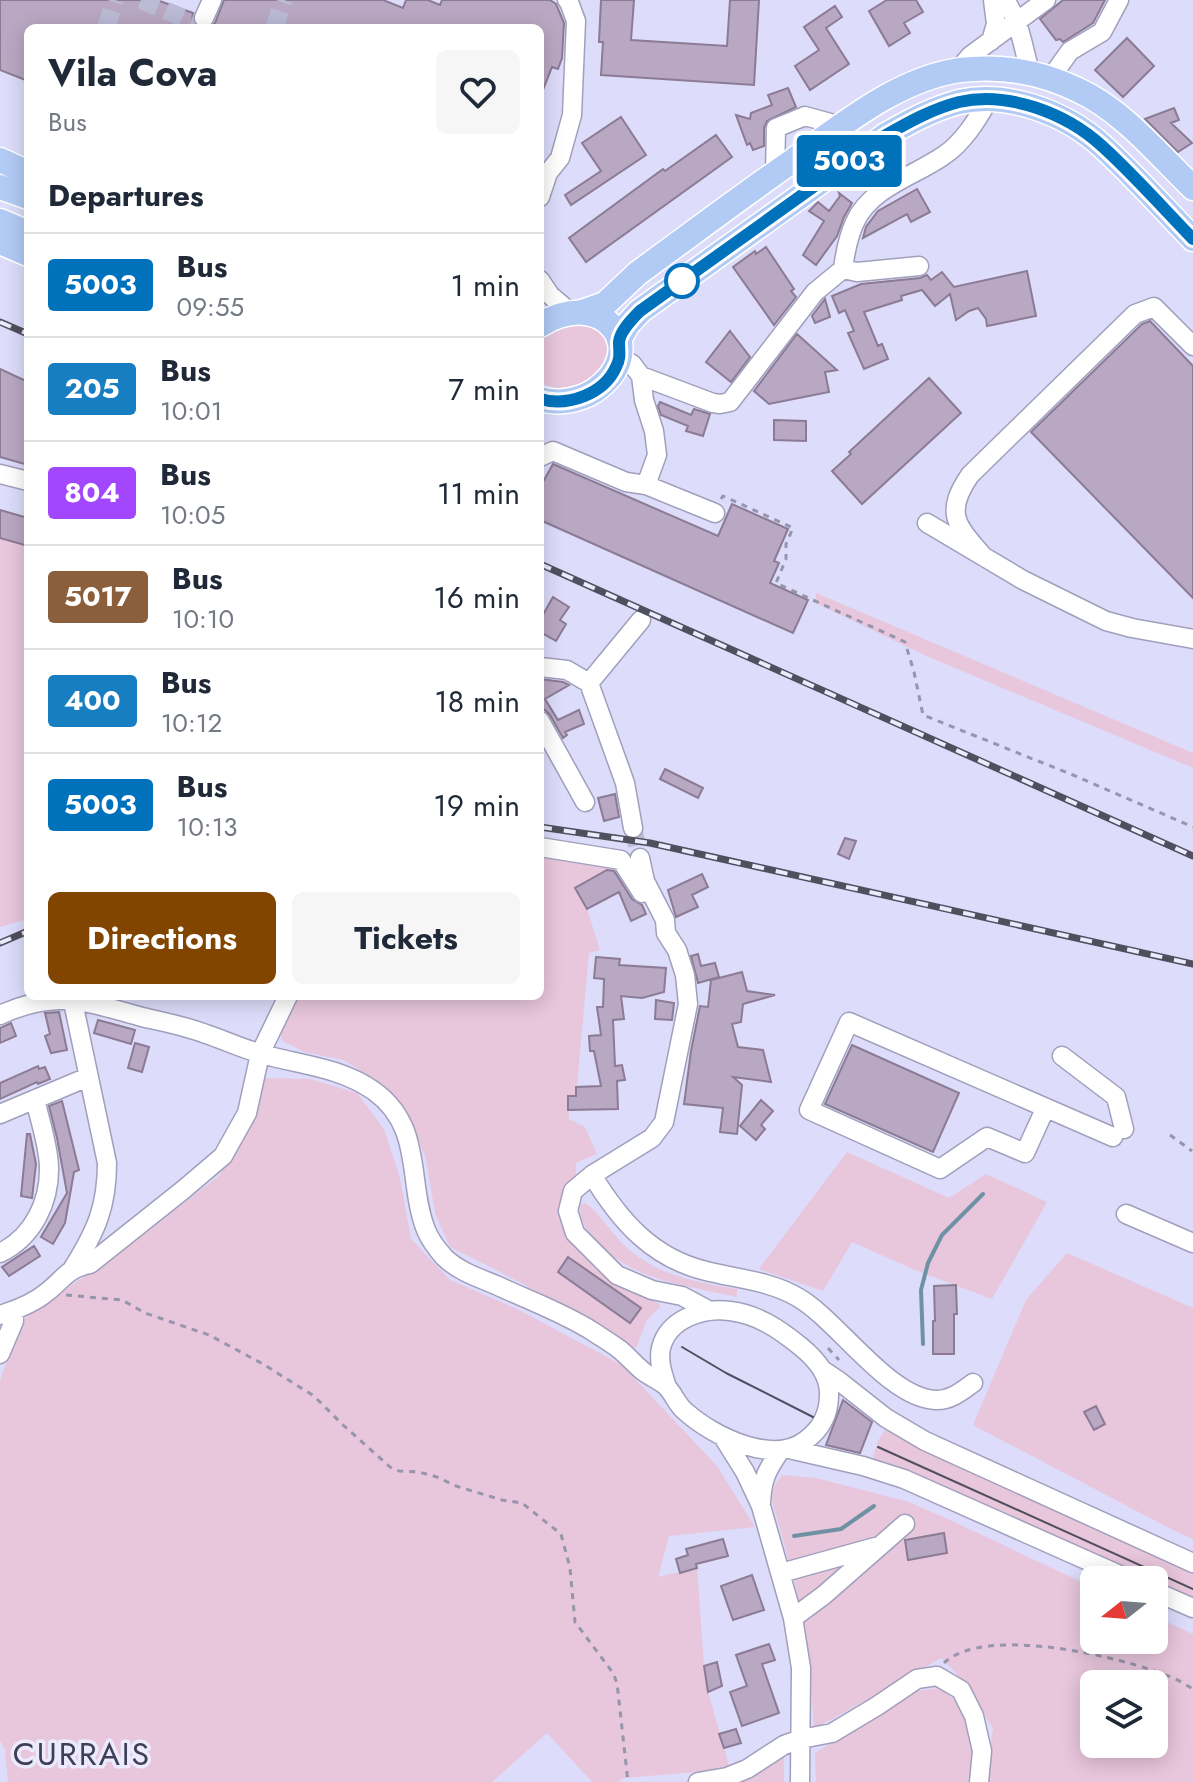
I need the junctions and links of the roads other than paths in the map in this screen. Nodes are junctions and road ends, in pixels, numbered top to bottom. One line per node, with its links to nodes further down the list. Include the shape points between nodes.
1 (212, 0): 7 (street)
2 (567, 0): 18 (street, via 576,21 572,115 560,158)
3 (993, 0): 9 (street, via 996,24)
4 (1006, 0): 6 (street); 8 (street)
5 (1119, 0): 11 (street, via 1102,32)
6 (1041, 4): 8 (street)
7 (204, 18)
8 (1017, 22): 9 (street); 11 (street)
9 (991, 41): 10 (street)
10 (958, 70): 11 (main road, via 996,68); 13 (main road, via 913,83)
11 (1040, 76): 20 (main road, via 1080,90 1124,119)
12 (989, 99): 24 (main road, via 1061,118 1101,145); 28 (street, via 945,155 866,205 855,219); 33 (main road, via 924,114 886,135 640,311 628,324)
13 (841, 126): 17 (main road); 17 (street, via 805,116 776,128)
14 (0, 159): 15 (street); 16 (main road)
15 (24, 159)
16 (24, 171)
17 (775, 173): 30 (main road, via 638,273 605,304)
18 (544, 185)
19 (0, 187): 21 (main road)
20 (1193, 188)
21 (24, 196)
22 (0, 221): 23 (main road)
23 (24, 231)
24 (1193, 239)
25 (0, 242): 26 (main road)
26 (24, 252)
27 (919, 266): 28 (street)
28 (843, 269): 34 (street, via 815,292 730,402 713,403)
29 (544, 286): 30 (street)
30 (576, 312): 31 (main road); 33 (main road, via 610,324)
31 (544, 323)
32 (1193, 346): 43 (street, via 1154,307 1135,314 981,464 959,490 954,508 960,530)
33 (620, 348): 34 (street); 35 (main road, via 614,372)
34 (641, 376): 35 (street); 40 (street, via 657,455)
35 (603, 384): 36 (main road, via 570,401)
36 (544, 400)
37 (544, 455): 40 (street, via 553,451 626,482)
38 (0, 474): 39 (street)
39 (24, 480)
40 (646, 485): 41 (street)
41 (715, 513)
42 (927, 523): 43 (street)
43 (983, 556): 45 (street, via 1106,621)
44 (641, 620): 47 (street)
45 (1193, 639)
46 (544, 667): 47 (street, via 567,670)
47 (589, 683): 50 (street, via 625,783)
48 (544, 728): 49 (street)
49 (585, 802)
50 (633, 828)
51 (544, 848): 53 (street, via 615,859)
52 (640, 858): 53 (street)
53 (666, 933): 63 (street, via 681,962 688,1004 664,1122 652,1138)
54 (286, 1000): 57 (street)
55 (73, 1002): 56 (street, via 28,1005); 57 (street, via 201,1032); 59 (street)
56 (0, 1015)
57 (260, 1054): 67 (street, via 247,1113 223,1156 90,1264); 73 (street, via 340,1072 378,1094 404,1130 426,1229 447,1260 561,1314)
58 (1062, 1056): 61 (street, via 1116,1097 1118,1133)
59 (88, 1077): 60 (street); 67 (street, via 107,1163 107,1188 90,1240)
60 (35, 1099): 62 (street); 66 (street, via 49,1164 44,1203 27,1233)
61 (1045, 1109): 61 (street, via 849,1022 809,1110 940,1169 987,1137 1025,1153)
62 (0, 1114)
63 (592, 1175): 68 (street, via 573,1191 568,1211 575,1233 617,1275); 76 (street, via 632,1230 666,1256 703,1271 771,1285 802,1300 912,1394 936,1401 956,1396)
64 (1126, 1214): 65 (street)
65 (1193, 1243)
66 (0, 1253)
67 (73, 1268): 70 (street, via 46,1293)
68 (652, 1290): 69 (street, via 682,1296); 71 (street, via 667,1304)
69 (708, 1310): 71 (street); 75 (street, via 768,1323)
70 (7, 1312): 74 (street, via 14,1321)
71 (671, 1329): 72 (street)
72 (661, 1347): 73 (street, via 643,1352); 77 (street)
73 (618, 1349): 77 (street)
74 (0, 1354)
75 (824, 1371): 79 (street, via 830,1392 827,1413 817,1432); 83 (street, via 925,1441)
76 (973, 1383)
77 (667, 1387): 78 (street, via 685,1412)
78 (723, 1437): 79 (street); 80 (street)
79 (784, 1450): 80 (street, via 766,1473); 84 (street, via 904,1479)
80 (761, 1506): 85 (street)
81 (905, 1524): 82 (street)
82 (881, 1546): 85 (street); 88 (street)
83 (1193, 1563)
84 (1100, 1566)
85 (781, 1573): 88 (street)
86 (1168, 1597): 87 (street)
87 (1193, 1608)
88 (793, 1618): 89 (street, via 801,1668)
89 (801, 1739): 90 (street, via 747,1769); 91 (street); 92 (street, via 832,1733 917,1679 937,1676 961,1690 974,1716 982,1751)
90 (698, 1782)
91 (800, 1782)
92 (979, 1782)

